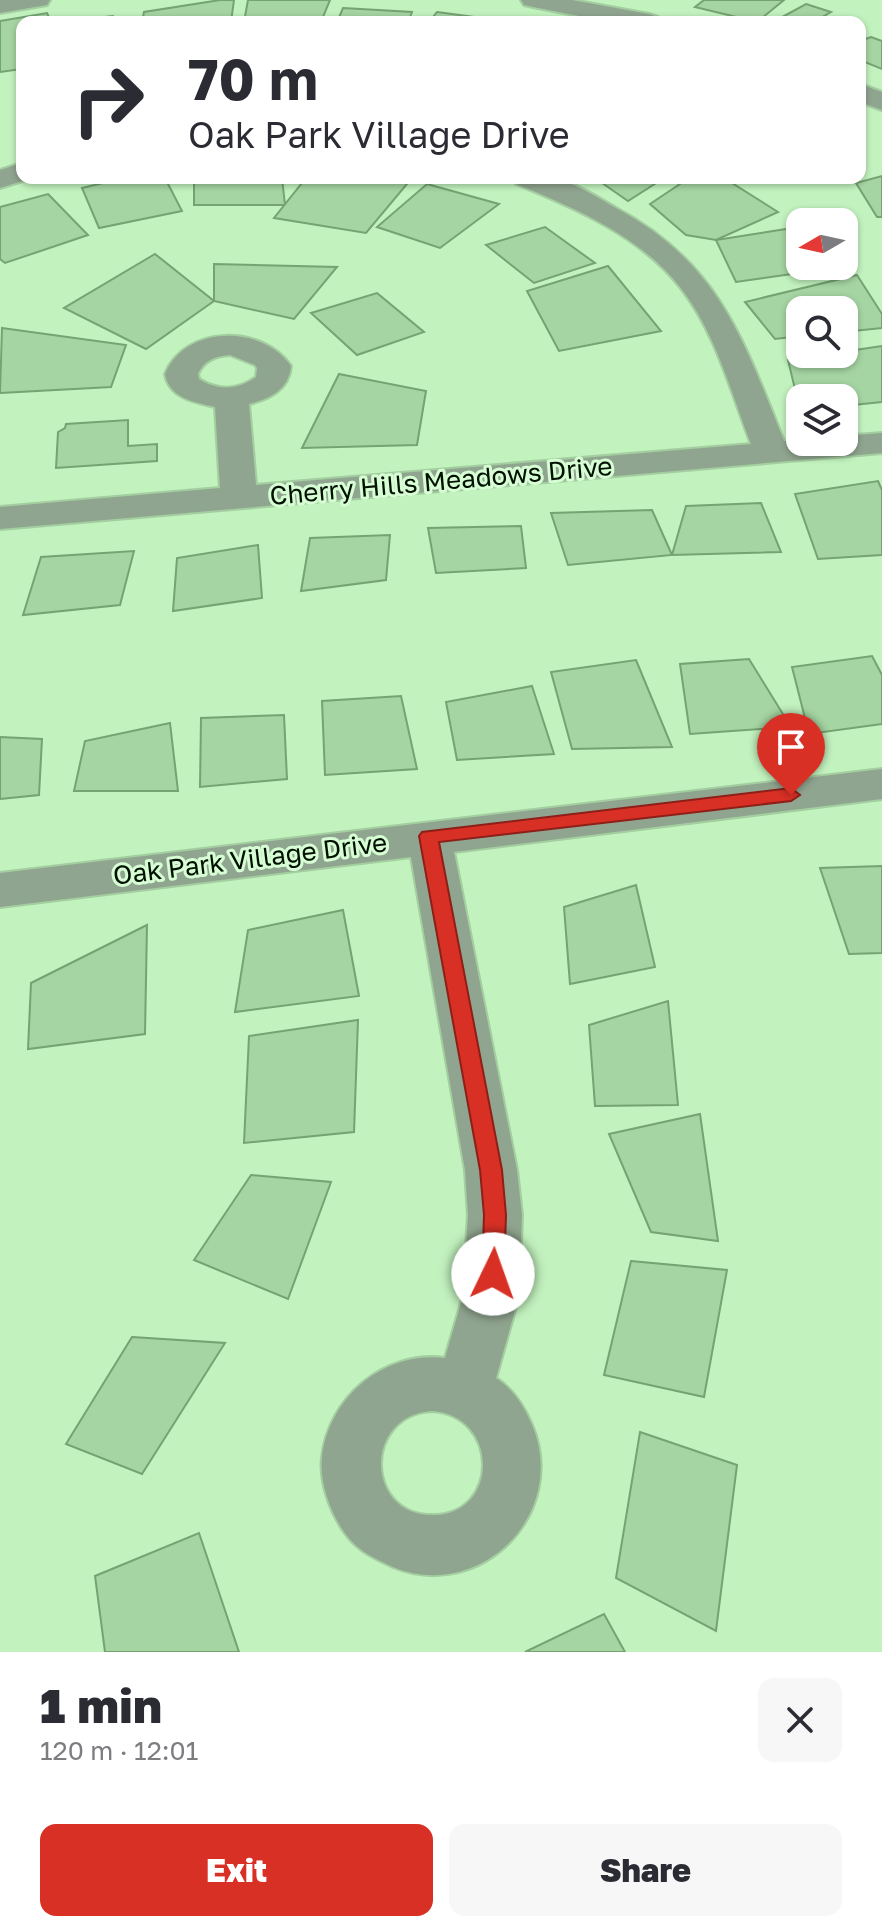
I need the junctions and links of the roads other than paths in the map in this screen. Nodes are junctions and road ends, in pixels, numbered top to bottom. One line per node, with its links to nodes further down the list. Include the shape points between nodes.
1 (38, 0): 3 (street)
2 (533, 0): 4 (street)
3 (0, 6)
4 (617, 16)
5 (542, 184): 8 (street, via 639,235 691,281 711,311)
6 (231, 398): 9 (street)
7 (882, 443): 8 (street, Cherry Hills Meadows Drive)
8 (771, 451): 9 (street, Cherry Hills Meadows Drive)
9 (239, 499): 10 (street, Cherry Hills Meadows Drive)
10 (0, 518)
11 (882, 784): 12 (street, Oak Park Village Drive)
12 (429, 836): 13 (street, Oak Park Village Drive); 14 (street, via 495,1215 491,1296)
13 (0, 890)
14 (464, 1391)

